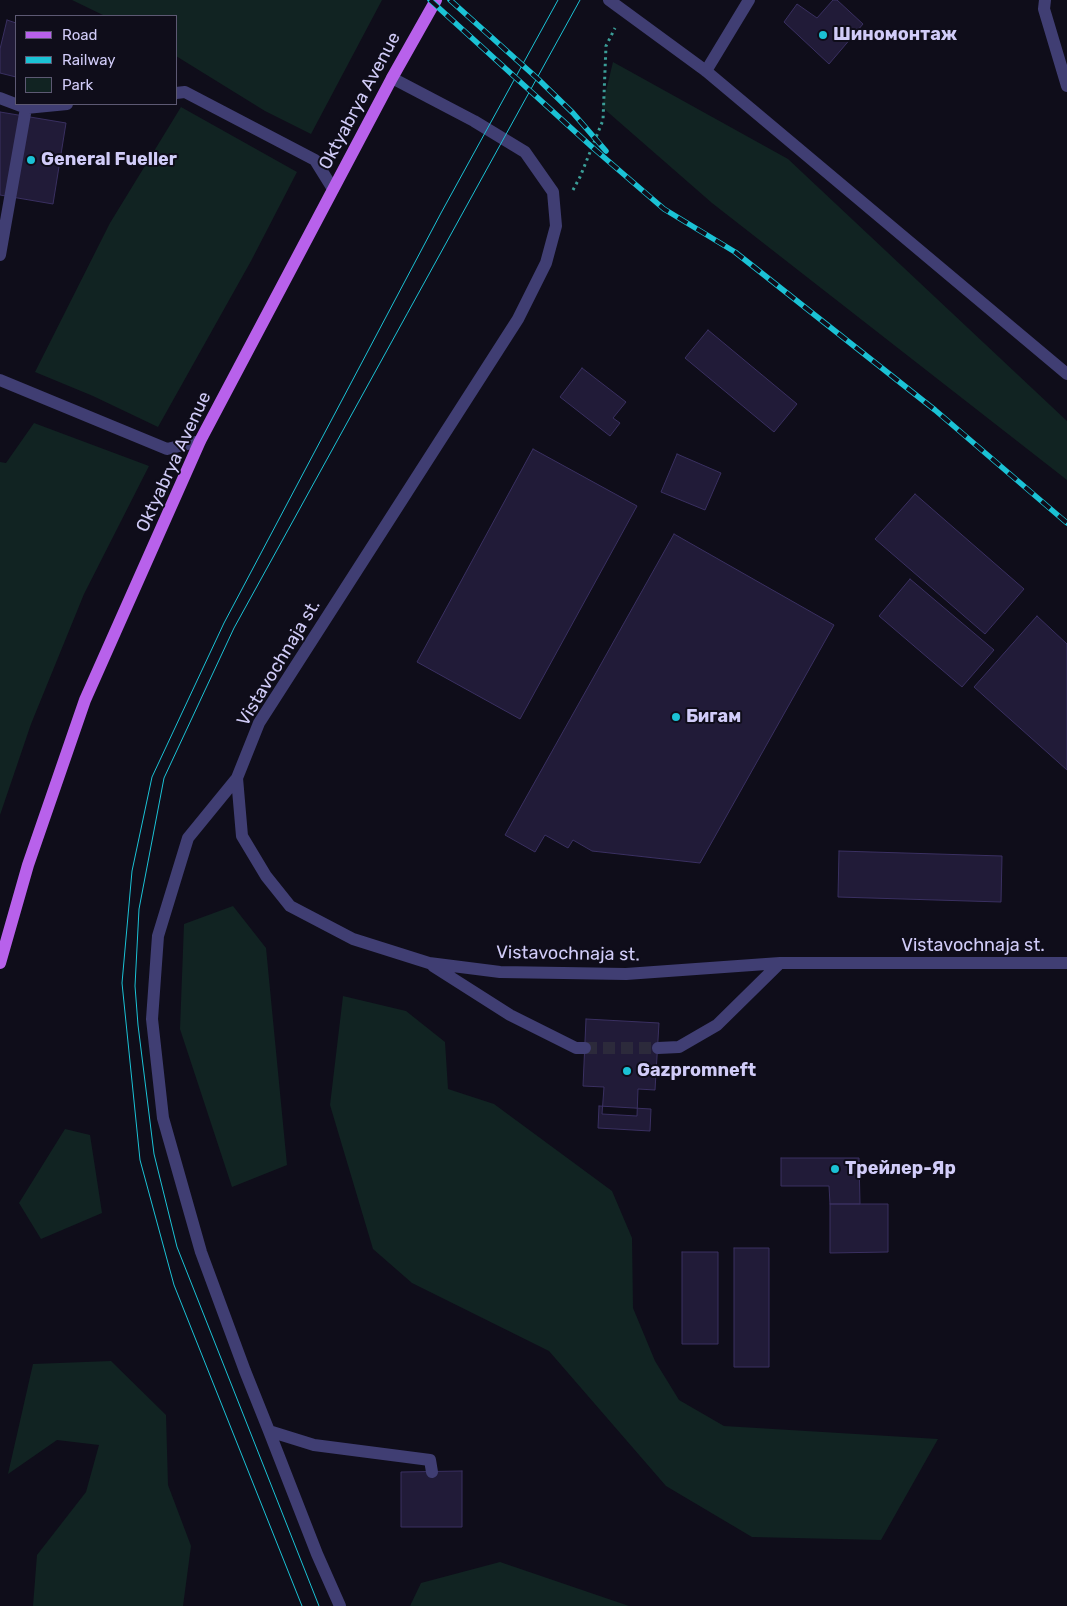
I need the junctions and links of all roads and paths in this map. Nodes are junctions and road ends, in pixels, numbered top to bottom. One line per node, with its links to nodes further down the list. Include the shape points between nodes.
1 (436, 0): 7 (main road, Oktyabrya Avenue)
2 (609, 0): 5 (street)
3 (749, 0): 6 (street)
4 (1045, 0): 8 (street, via 1044,9)
5 (624, 10): 6 (street); 17 (path, via 606,46 603,120 580,177)
6 (706, 71): 19 (street)
7 (392, 78): 15 (main road, Oktyabrya Avenue); 17 (street, Vistavochnaja st., via 525,152 553,192)
8 (1067, 86)
9 (178, 93): 15 (street, via 185,92 315,160)
10 (0, 98): 11 (street)
11 (15, 104)
12 (18, 105): 14 (street)
13 (52, 105): 14 (street)
14 (23, 107): 16 (street); 18 (street)
15 (333, 189): 21 (main road, Oktyabrya Avenue)
16 (0, 216)
17 (555, 219): 22 (street, Vistavochnaja st., via 546,263 518,318 259,724)
18 (0, 255)
19 (1067, 374)
20 (0, 380): 21 (street, via 167,449)
21 (200, 441): 23 (main road, Oktyabrya Avenue, via 84,700 28,865)
22 (237, 778): 24 (street, Vistavochnaja st., via 242,836 266,876 290,906 353,940); 29 (street, via 188,838 158,936 152,1019 163,1118 198,1244)
23 (0, 963)
24 (428, 963): 25 (street, Vistavochnaja st., via 500,972 626,974); 27 (street, via 510,1015 576,1048)
25 (780, 963): 26 (street, Vistavochnaja st.); 28 (street, via 717,1025 679,1048)
26 (1067, 963)
27 (585, 1048)
28 (658, 1048)
29 (269, 1431): 30 (street, via 314,1445 430,1460); 31 (street, via 316,1554)
30 (432, 1472)
31 (340, 1606)

